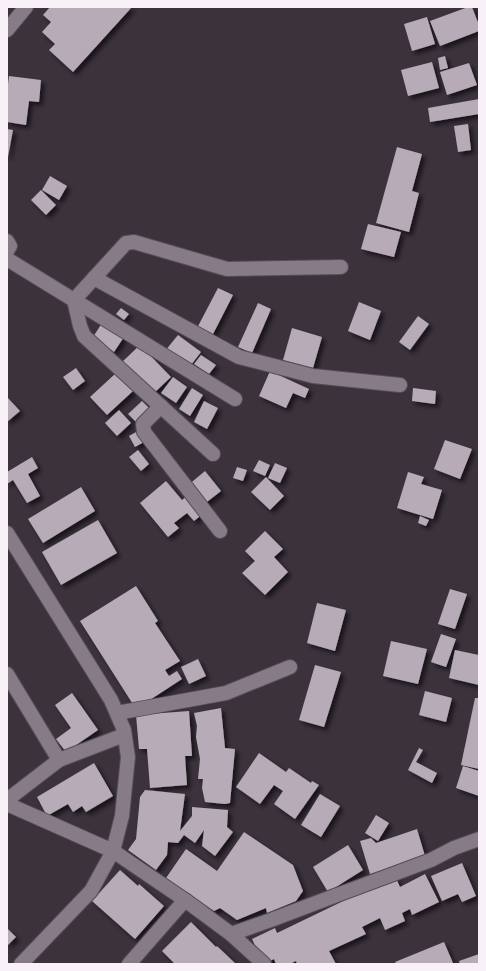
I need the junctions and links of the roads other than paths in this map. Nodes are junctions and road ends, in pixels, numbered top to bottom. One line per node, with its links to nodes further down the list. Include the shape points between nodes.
1 (26, 7): 2 (street)
2 (7, 30)
3 (7, 241): 4 (street, via 10,246)
4 (7, 251)
5 (7, 259): 8 (street)
6 (341, 267): 7 (street, via 227,269 134,242 126,244)
7 (94, 278): 8 (street); 9 (street, via 239,357 313,376)
8 (74, 300): 10 (street); 11 (street, via 84,336)
9 (400, 385)
10 (235, 399)
11 (161, 406): 12 (street); 13 (street, via 143,424 144,432)
12 (213, 454)
13 (220, 532)
14 (7, 533): 17 (street)
15 (290, 667): 17 (street, via 226,693)
16 (7, 674): 19 (street)
17 (117, 713): 18 (street)
18 (124, 735): 19 (street); 23 (street, via 128,757 126,779 122,816)
19 (59, 760): 20 (street)
20 (7, 800)
21 (7, 804): 23 (street)
22 (479, 839): 25 (street, via 431,860)
23 (113, 851): 24 (street); 26 (street, via 91,891)
24 (185, 900): 25 (street); 27 (street)
25 (231, 934): 28 (street)
26 (21, 964)
27 (128, 964)
28 (264, 964)

